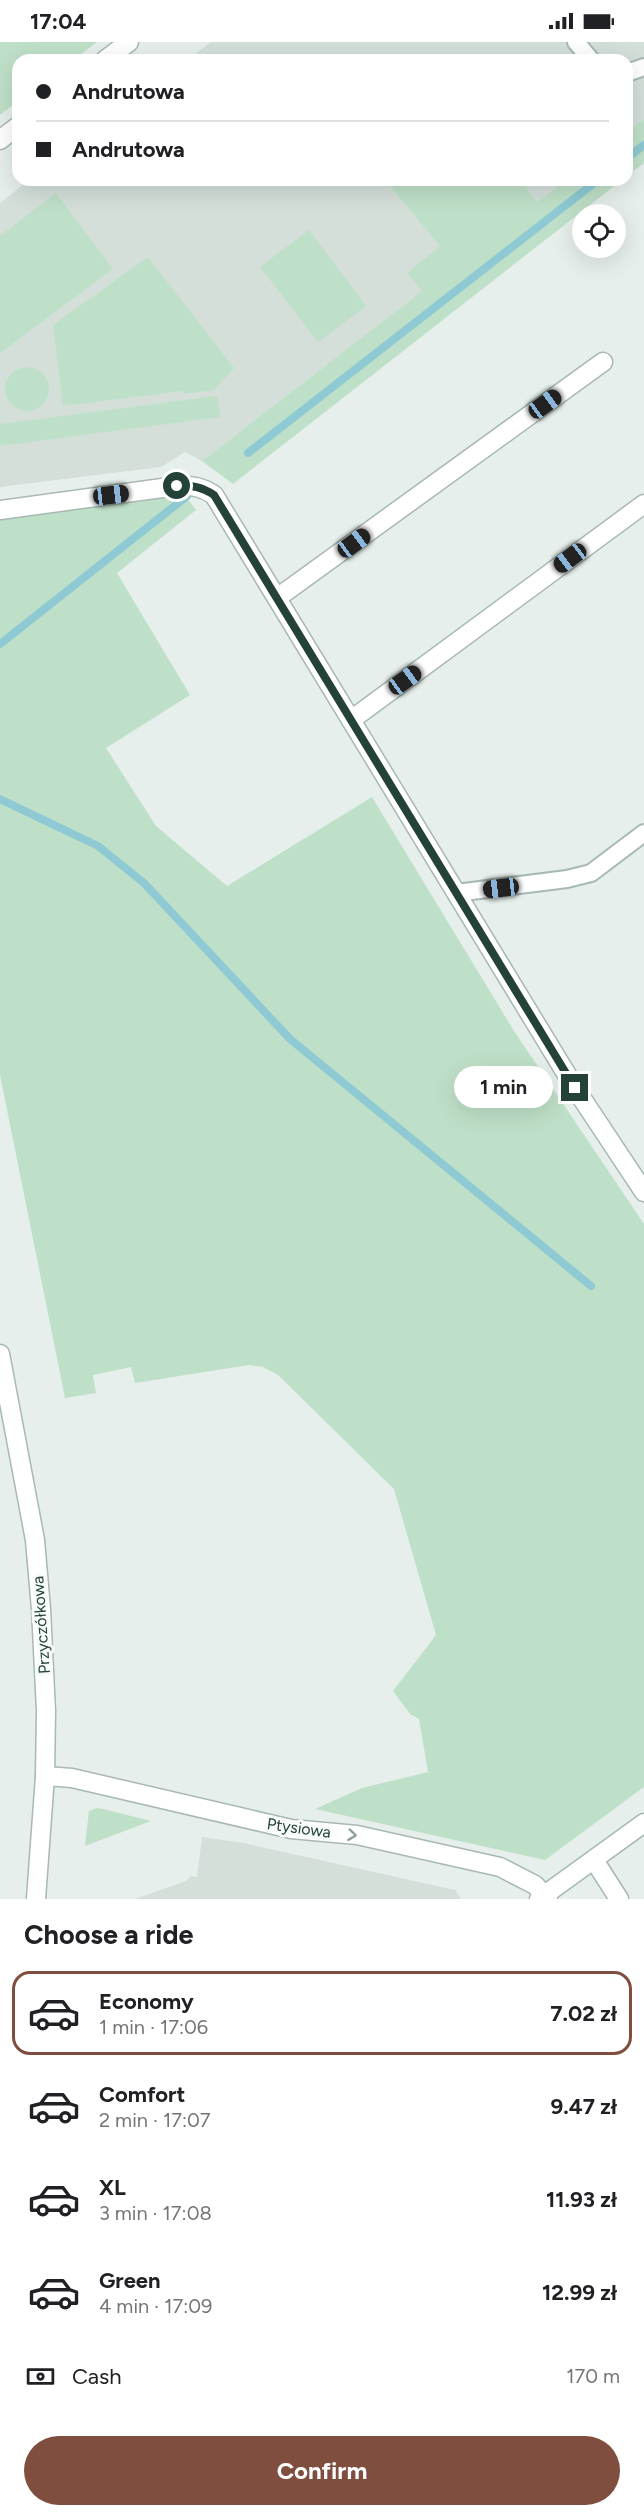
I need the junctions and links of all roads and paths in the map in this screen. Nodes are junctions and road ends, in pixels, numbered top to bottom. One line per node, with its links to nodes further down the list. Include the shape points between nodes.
1 (129, 42): 3 (street)
2 (576, 42): 4 (lane)
3 (113, 54)
4 (586, 54)
5 (12, 131): 6 (street)
6 (0, 140)
7 (603, 362): 10 (street)
8 (644, 504): 11 (street)
9 (0, 510): 10 (street, via 177,486 205,489 214,495)
10 (277, 598): 11 (street)
11 (351, 720): 13 (street)
12 (644, 833): 13 (lane, via 591,873)
13 (456, 893): 14 (street, via 575,1088)
14 (644, 1192)
15 (0, 1354): 16 (street, Przyczółkowa, via 35,1540 45,1700)
16 (45, 1776): 19 (street, Ptysiowa, one-way to 19, via 72,1778 291,1829 357,1835 500,1867 523,1877); 20 (street, Przyczółkowa)
17 (644, 1823): 18 (street)
18 (594, 1860): 19 (street); 21 (street)
19 (544, 1898)
20 (36, 1899)
21 (619, 1899)

